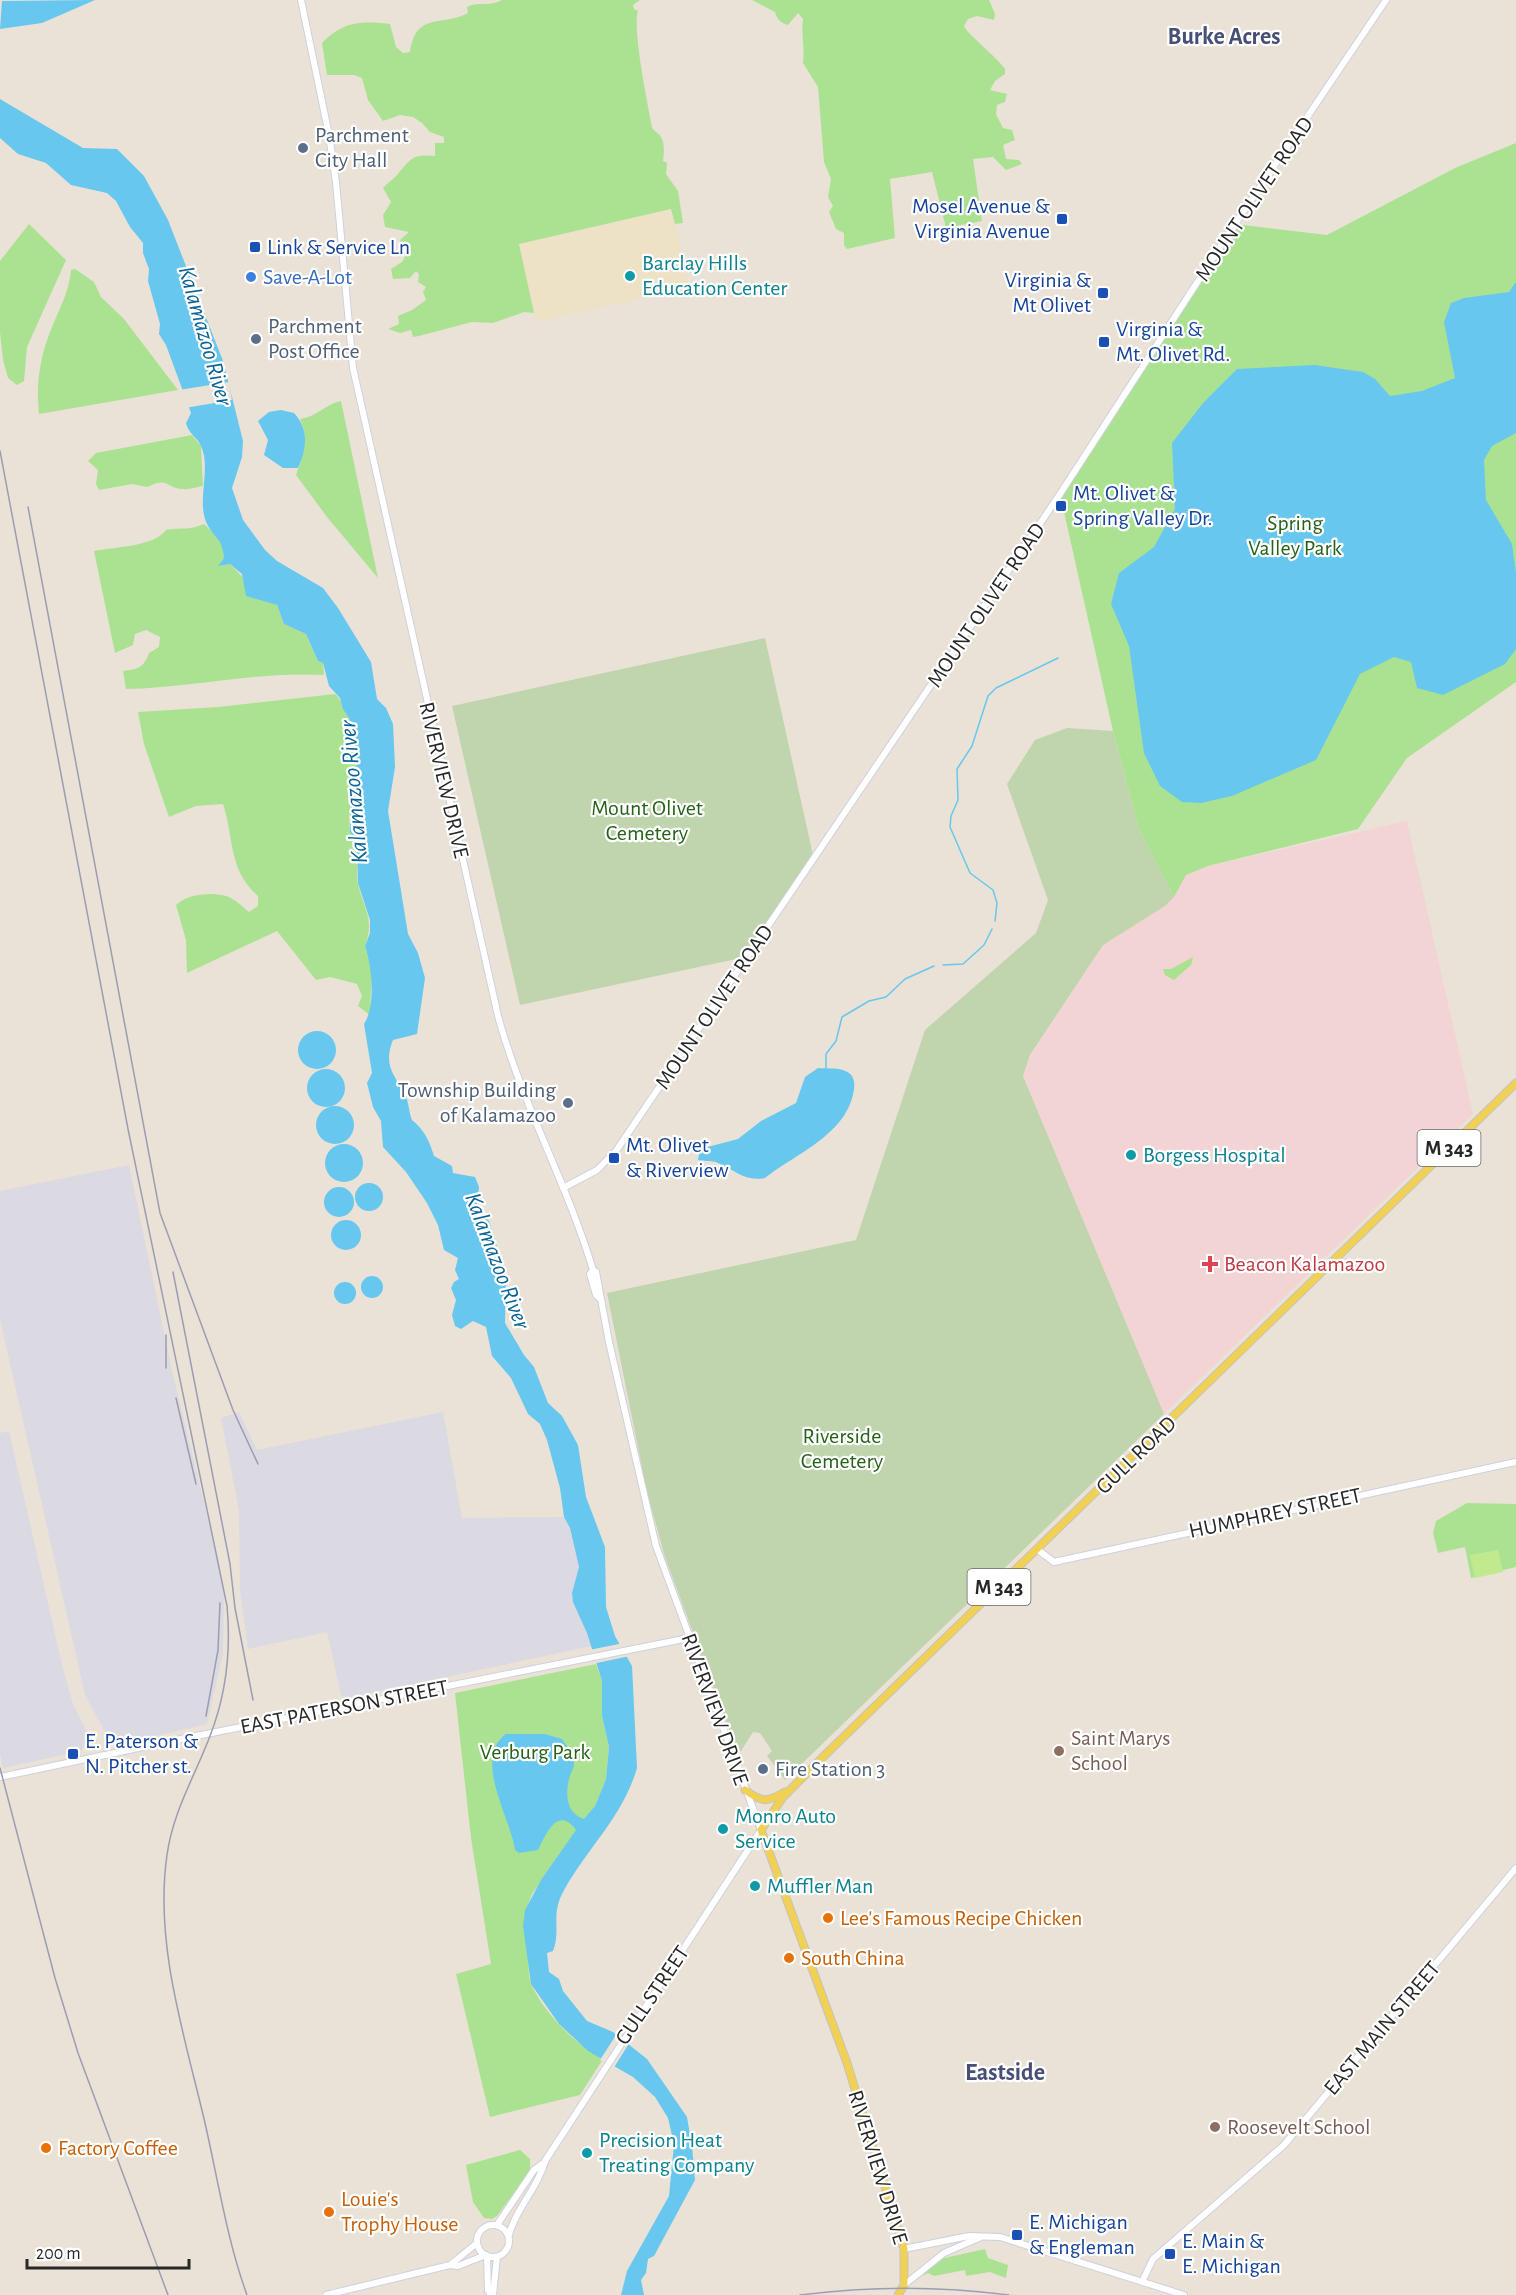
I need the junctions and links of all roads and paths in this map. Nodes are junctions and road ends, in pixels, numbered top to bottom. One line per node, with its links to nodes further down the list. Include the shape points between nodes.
1 (301, 0): 4 (street, RIVERVIEW DRIVE, via 337,186 353,368 498,1016 517,1080)
2 (1386, 0): 4 (street, MOUNT OLIVET ROAD, via 1060,494 611,1158)
3 (1516, 1083): 6 (main road, GULL ROAD / M 343)
4 (563, 1188): 7 (street, RIVERVIEW DRIVE, via 593,1270 590,1274 600,1298 650,1523)
5 (1516, 1462): 6 (street, HUMPHREY STREET, via 1054,1562)
6 (1038, 1550): 9 (main road, GULL ROAD / M 343)
7 (689, 1638): 8 (street, EAST PATERSON STREET); 10 (street, RIVERVIEW DRIVE)
8 (0, 1777)
9 (794, 1786): 10 (main road, via 766,1802); 11 (main road, GULL ROAD / M 343)
10 (745, 1790): 11 (street, RIVERVIEW DRIVE)
11 (761, 1830): 13 (street, GULL STREET); 18 (main road, RIVERVIEW DRIVE, via 847,2063)
12 (1516, 1868): 22 (street, EAST MAIN STREET, via 1284,2145 1153,2259)
13 (545, 2161): 14 (street, GULL STREET, via 534,2170); 15 (street, GULL STREET)
14 (497, 2225): 15 (street); 17 (street, via 482,2229)
15 (509, 2235): 20 (street, via 506,2251)
16 (984, 2236): 18 (street, via 956,2237); 22 (street, via 1007,2239); 23 (street, via 944,2253)
17 (477, 2243): 19 (street); 21 (street)
18 (904, 2249): 23 (main road, RIVERVIEW DRIVE)
19 (486, 2255): 20 (street); 21 (street, via 458,2266); 25 (street, via 488,2291)
20 (497, 2257): 25 (street)
21 (450, 2265): 24 (street)
22 (1142, 2282): 27 (street)
23 (904, 2285): 26 (main road)
24 (326, 2295)
25 (492, 2295)
26 (898, 2295)
27 (1184, 2295)

